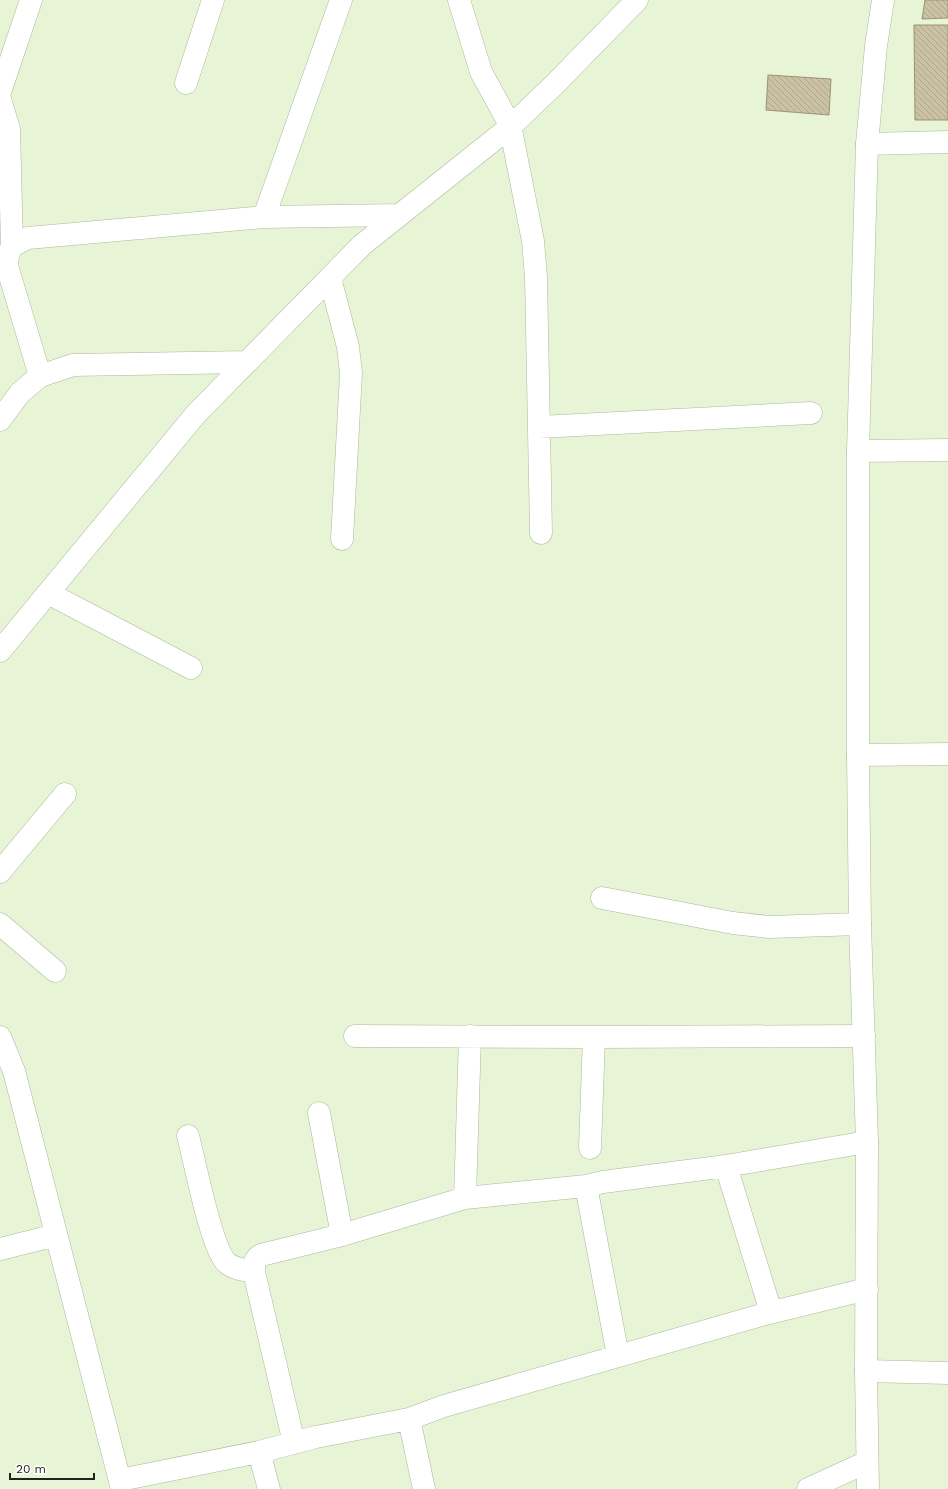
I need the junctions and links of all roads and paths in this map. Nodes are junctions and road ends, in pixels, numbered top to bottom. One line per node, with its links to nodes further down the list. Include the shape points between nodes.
1 (30, 0): 8 (street)
2 (213, 0): 7 (street)
3 (341, 0): 14 (street)
4 (460, 0): 10 (street, via 482,72)
5 (637, 0): 10 (street)
6 (883, 0): 12 (street)
7 (186, 83)
8 (0, 92)
9 (0, 99): 15 (street, via 10,129)
10 (510, 127): 13 (street); 21 (street, via 536,261)
11 (948, 142): 12 (street)
12 (867, 144): 23 (street)
13 (399, 216): 14 (street); 16 (street, via 362,245)
14 (264, 217): 15 (street, via 28,238)
15 (12, 246): 18 (street, via 7,266)
16 (330, 278): 17 (street); 25 (street, via 348,347 351,373)
17 (247, 362): 18 (street, via 73,365); 26 (street, via 196,414)
18 (40, 376): 20 (street, via 20,394)
19 (811, 413): 21 (street)
20 (0, 420)
21 (539, 427): 24 (street)
22 (948, 450): 23 (street)
23 (858, 451): 30 (street)
24 (541, 533)
25 (342, 539)
26 (48, 593): 27 (street); 28 (street)
27 (0, 651)
28 (191, 668)
29 (948, 754): 30 (street)
30 (858, 755): 35 (street)
31 (65, 794): 32 (street)
32 (0, 872)
33 (602, 898): 35 (street, via 733,923 769,927)
34 (0, 924): 36 (street)
35 (860, 924): 39 (street)
36 (55, 972)
37 (355, 1036): 38 (street)
38 (470, 1036): 41 (street); 48 (street)
39 (864, 1036): 41 (street); 44 (street)
40 (0, 1037): 49 (street, via 14,1071)
41 (594, 1037): 45 (street)
42 (319, 1112): 50 (street)
43 (188, 1136): 52 (street, via 213,1238 221,1256 233,1267)
44 (867, 1142): 46 (street); 53 (street)
45 (590, 1148)
46 (726, 1166): 47 (street); 54 (street)
47 (586, 1186): 48 (street); 55 (street)
48 (465, 1198): 50 (street)
49 (56, 1235): 51 (street); 62 (street)
50 (342, 1235): 52 (street, via 261,1255 255,1261)
51 (0, 1248)
52 (254, 1272): 59 (street)
53 (866, 1289): 54 (street); 56 (street)
54 (771, 1312): 55 (street)
55 (618, 1356): 58 (street, via 444,1406)
56 (866, 1371): 57 (street); 61 (street)
57 (948, 1373)
58 (409, 1419): 59 (street); 64 (street)
59 (294, 1443): 60 (street)
60 (259, 1452): 62 (street); 63 (street)
61 (867, 1462): 65 (street); 66 (street)
62 (121, 1485)
63 (270, 1489)
64 (424, 1489)
65 (808, 1489)
66 (868, 1489)

